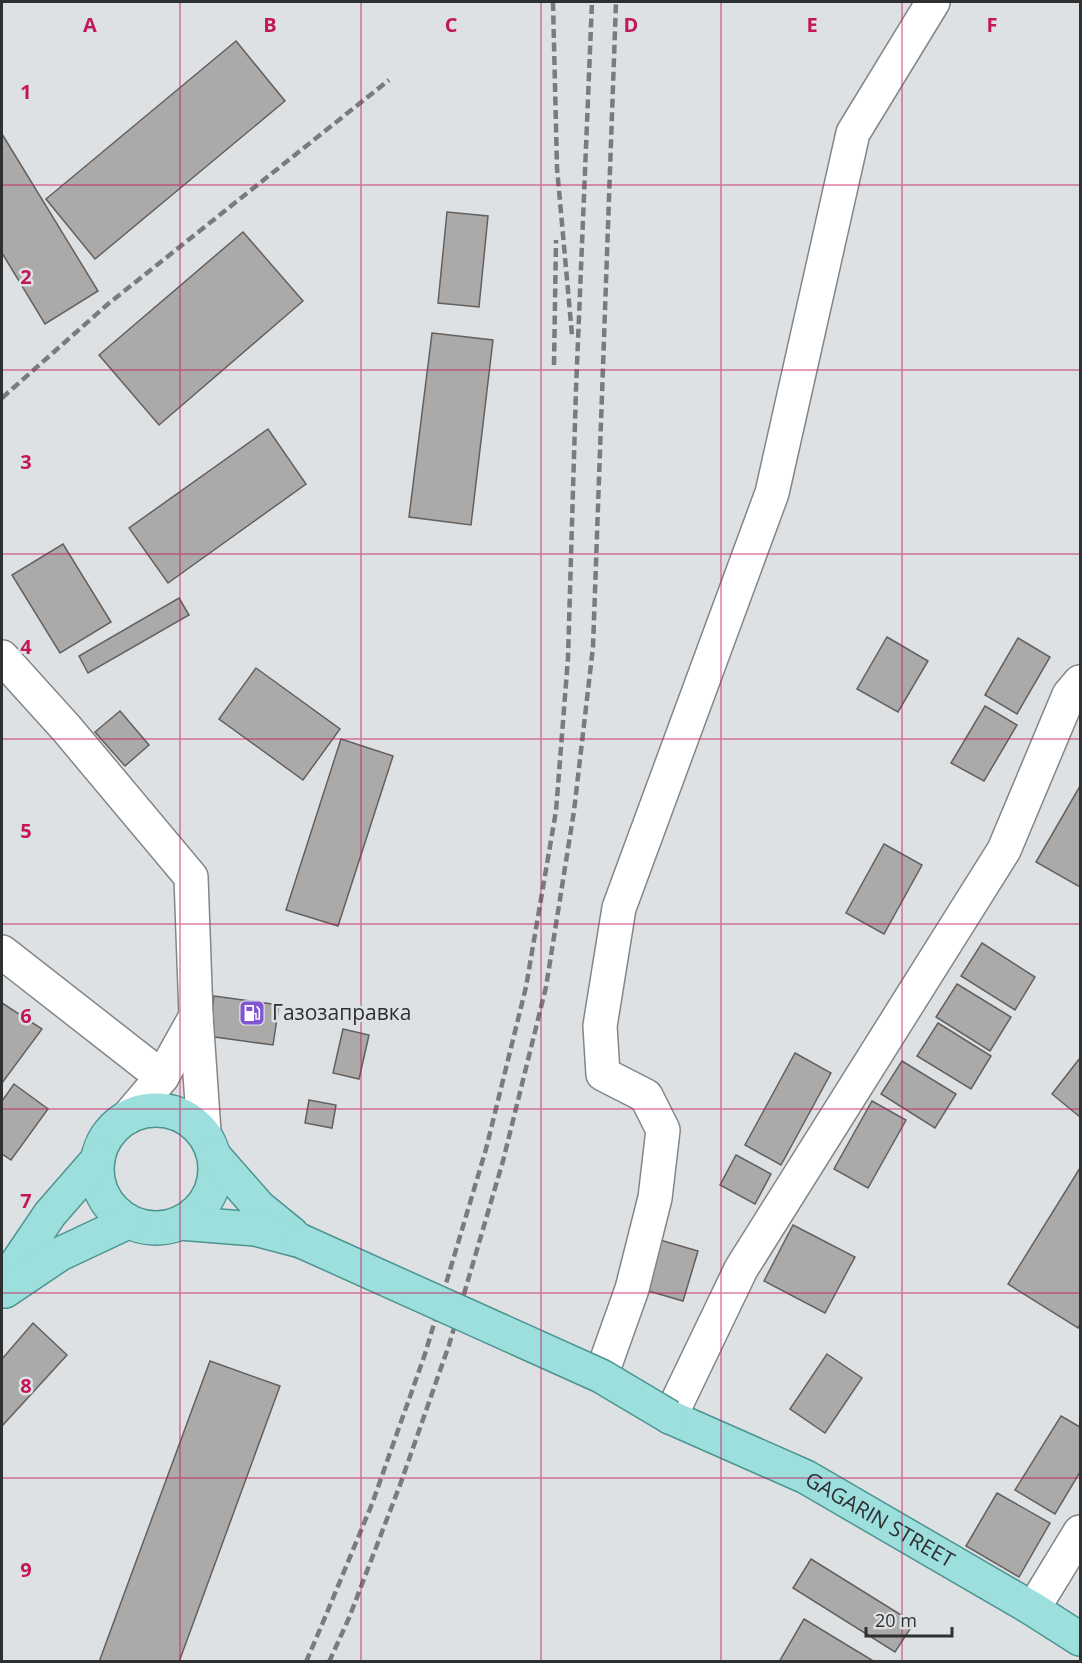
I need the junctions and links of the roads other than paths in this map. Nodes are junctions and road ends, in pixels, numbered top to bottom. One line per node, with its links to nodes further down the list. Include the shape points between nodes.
1 (933, 2): 15 (street, via 853,133 772,493 618,908 600,1026 603,1074 646,1096 663,1131 655,1198 632,1289)
2 (2, 657): 5 (street, via 191,878)
3 (1080, 682): 16 (street, via 1069,694 1004,850 741,1269)
4 (2, 952): 6 (street)
5 (196, 1016): 6 (street); 8 (street)
6 (162, 1077): 7 (street)
7 (128, 1117): 8 (main road, via 155,1109 183,1115); 9 (main road, via 106,1136)
8 (209, 1144): 11 (main road, via 214,1183 202,1207); 12 (main road, via 259,1207)
9 (98, 1159): 10 (main road, via 99,1184 110,1206); 13 (main road, via 50,1214)
10 (128, 1222): 11 (main road, via 154,1228); 14 (main road, via 60,1254)
11 (180, 1223): 12 (main road, via 255,1229)
12 (301, 1241): 15 (main road, GAGARIN STREET, bridge)
13 (2, 1286)
14 (2, 1293)
15 (601, 1376): 16 (main road, GAGARIN STREET, bridge)
16 (670, 1417): 18 (main road, GAGARIN STREET, via 806,1478)
17 (1080, 1532): 18 (street)
18 (1033, 1609): 19 (main road, GAGARIN STREET)
19 (1080, 1639)

